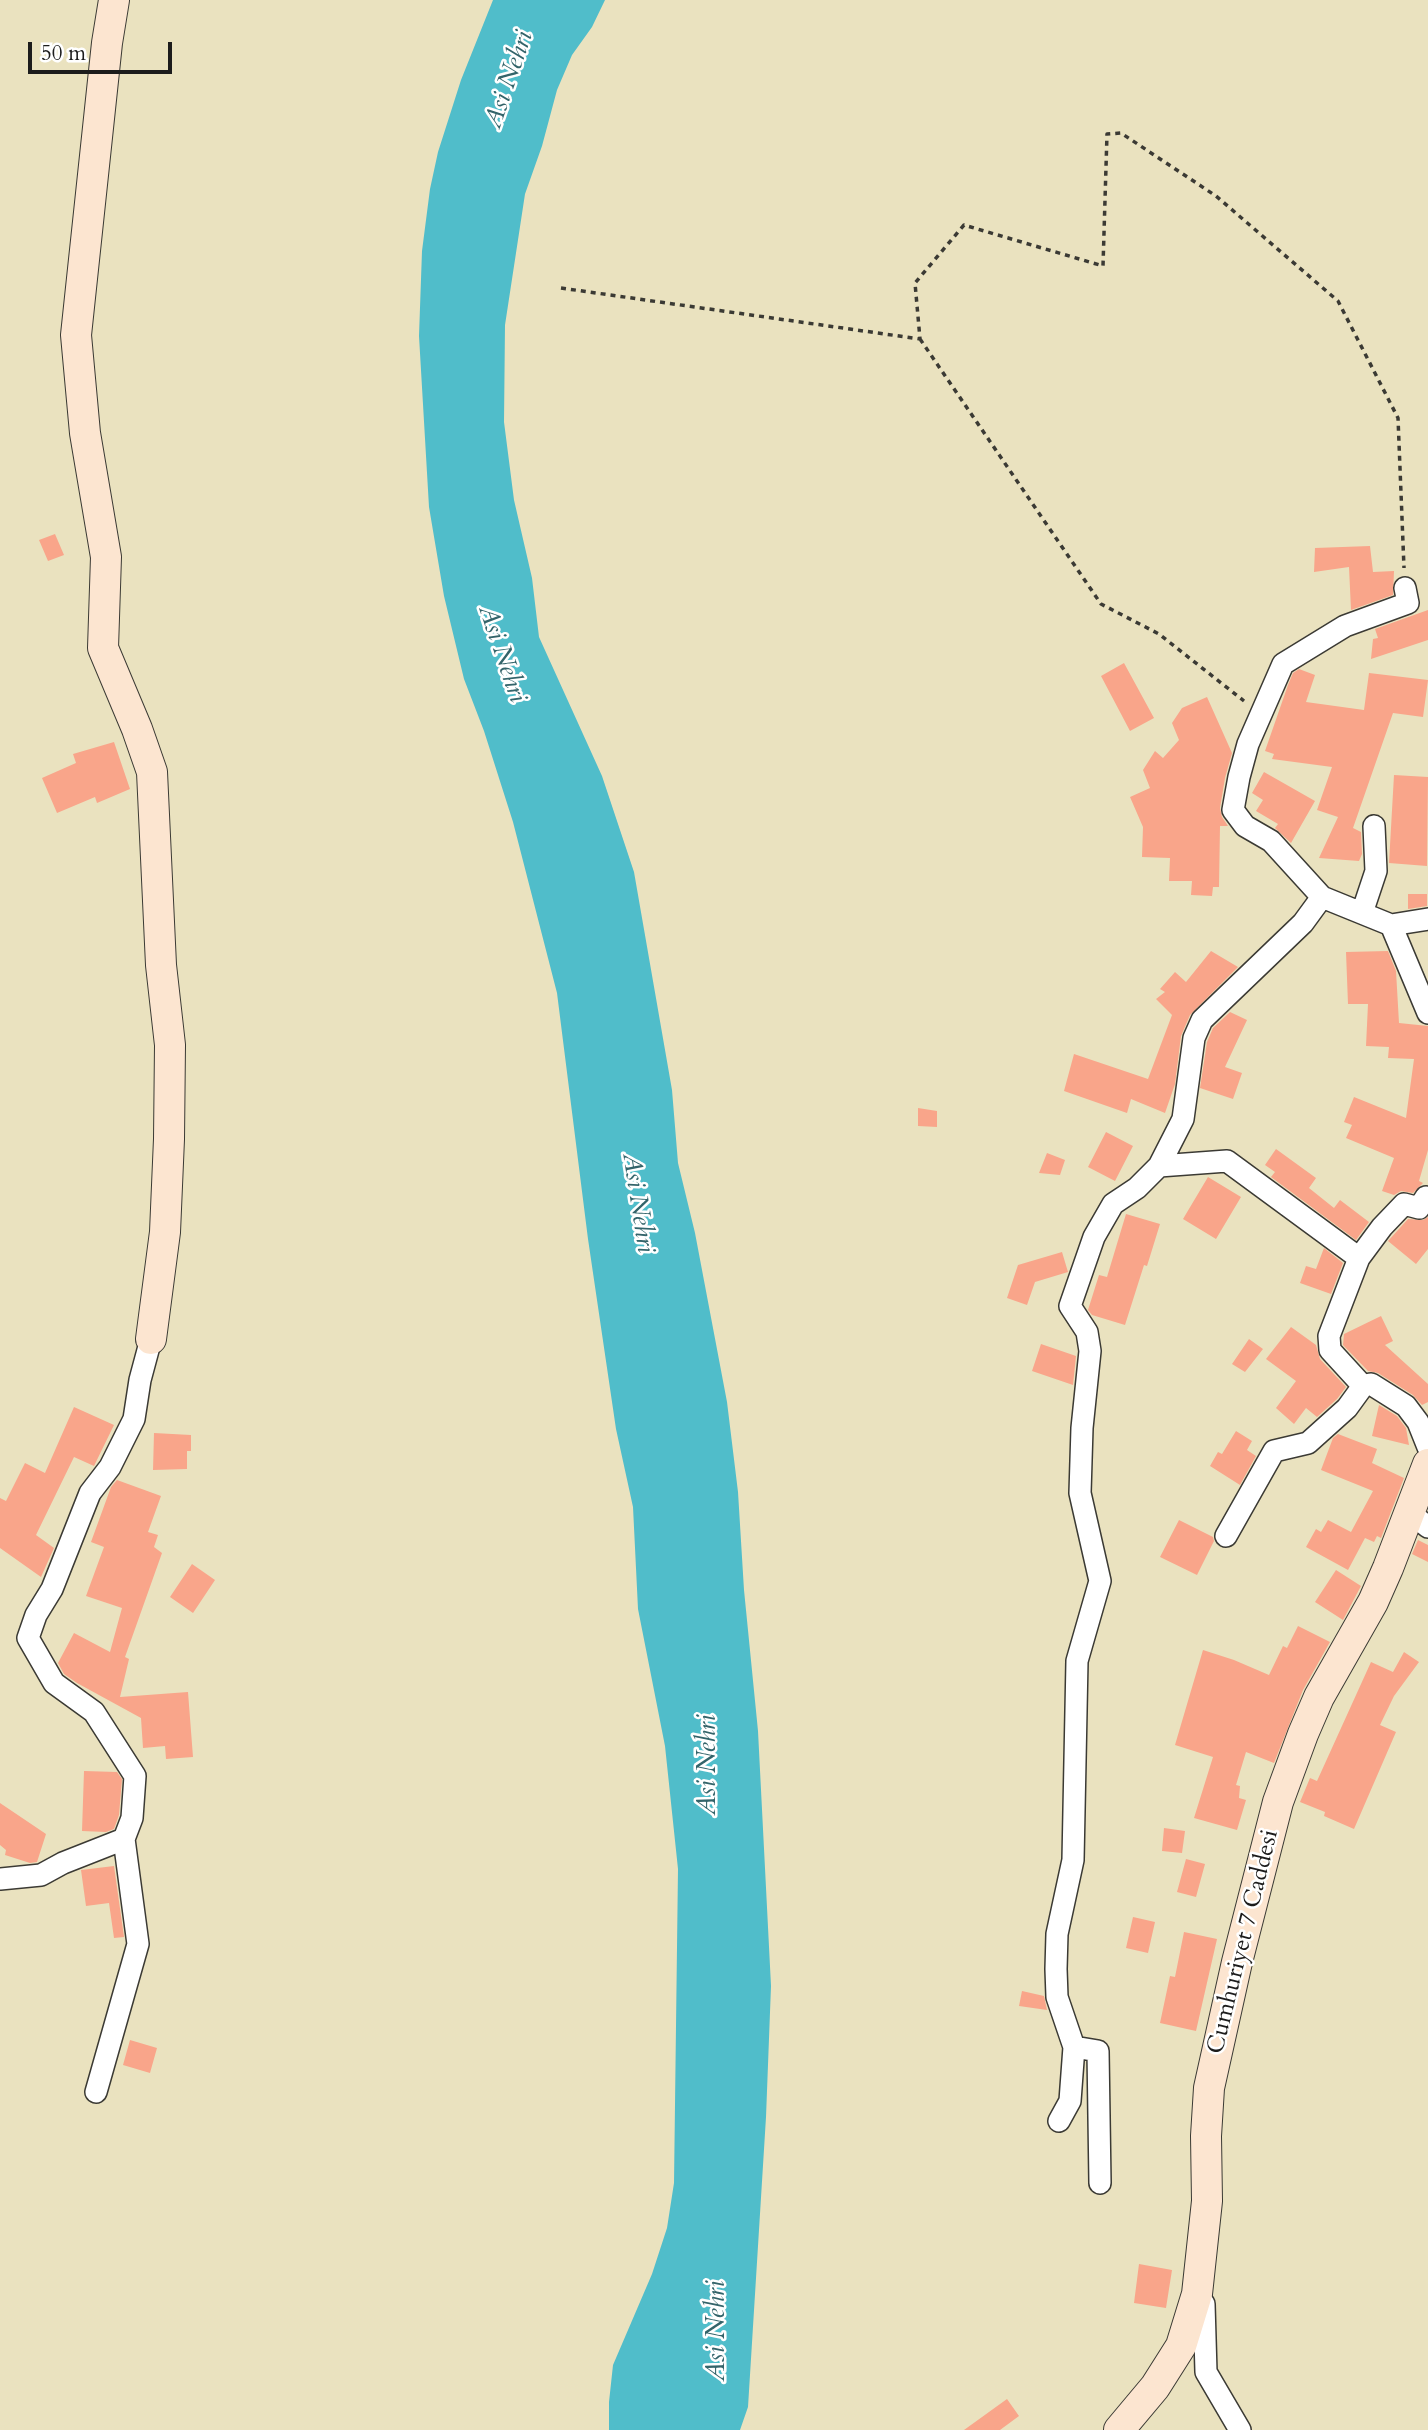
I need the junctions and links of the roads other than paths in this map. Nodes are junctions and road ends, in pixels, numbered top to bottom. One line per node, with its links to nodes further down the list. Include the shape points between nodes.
1 (114, 0): 12 (street, via 76,335 85,433 106,557 103,648 152,772 170,1059 165,1232)
2 (1405, 588): 4 (street, via 1408,603 1345,626 1283,664 1239,776 1233,810 1245,826 1271,841)
3 (1374, 826): 5 (street, via 1376,872)
4 (1322, 897): 5 (street); 9 (street, via 1303,923 1202,1020 1194,1038 1183,1119)
5 (1362, 913): 7 (street)
6 (1428, 919): 7 (street)
7 (1391, 925): 8 (street)
8 (1428, 1013)
9 (1159, 1166): 11 (street, via 1227,1161); 20 (street, via 1113,1204 1094,1237 1070,1306 1087,1332 1090,1351 1080,1493 1100,1581 1077,1661 1073,1860 1057,1934 1057,1997)
10 (1427, 1194): 11 (street, via 1419,1208 1404,1204)
11 (1359, 1258): 13 (street, via 1329,1336 1330,1350)
12 (151, 1339): 18 (street, via 134,1419 110,1467 90,1493 28,1638 54,1683 94,1712 135,1776 132,1818)
13 (1363, 1386): 14 (street, via 1371,1384 1406,1406); 17 (street, via 1347,1408 1308,1443 1274,1451)
14 (1428, 1447)
15 (1428, 1464): 16 (street, Cumhuriyet 7 Caddesi)
16 (1419, 1520): 24 (street, Cumhuriyet 7 Caddesi, via 1320,1697 1278,1802 1209,2088 1206,2201)
17 (1226, 1536)
18 (124, 1839): 19 (street, via 41,1875); 21 (street, via 138,1944)
19 (0, 1879)
20 (1074, 2047): 22 (street, via 1070,2101); 23 (street, via 1098,2051)
21 (96, 2092)
22 (1059, 2121)
23 (1100, 2183)
24 (1197, 2294): 25 (street, Cumhuriyet 7 Caddesi, via 1181,2346); 26 (street, via 1204,2304 1206,2372)
25 (1119, 2430)
26 (1240, 2430)

